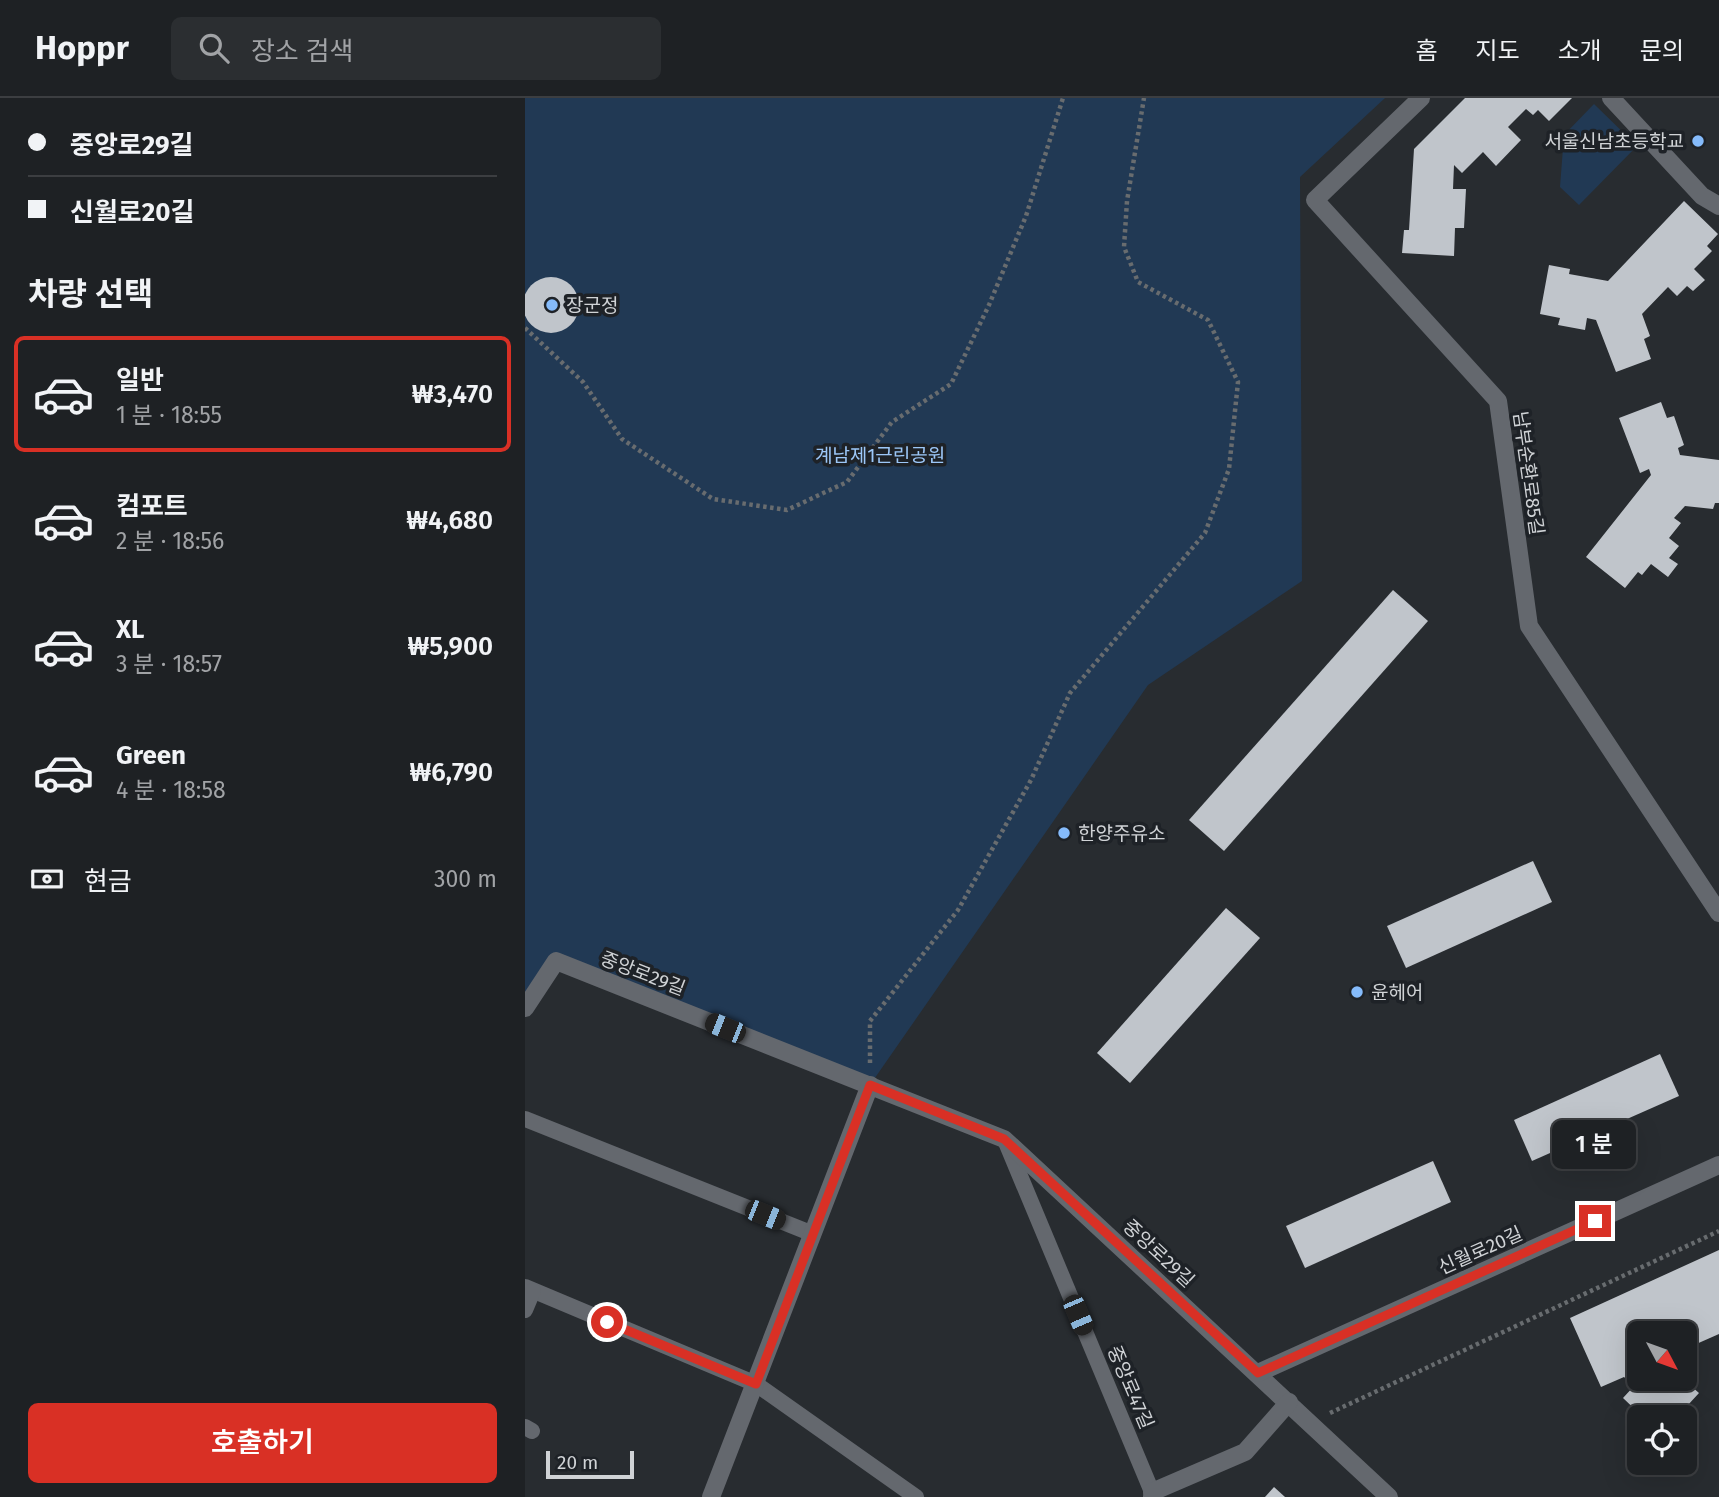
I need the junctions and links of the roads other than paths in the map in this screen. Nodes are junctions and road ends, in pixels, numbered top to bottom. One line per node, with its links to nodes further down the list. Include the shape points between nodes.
1 (1420, 98): 4 (street, 남부순환로85길, via 1315,200 1498,401 1529,626)
2 (1611, 98): 3 (street, via 1702,196)
3 (1719, 206)
4 (1719, 913)
5 (525, 1008): 6 (street, 중앙로29길, via 556,961)
6 (870, 1085): 8 (street, 중앙로29길); 10 (street)
7 (525, 1119): 10 (lane)
8 (1004, 1139): 13 (street, 중앙로29길); 16 (lane, 중앙로47길)
9 (1719, 1165): 13 (street, 신월로20길)
10 (813, 1234): 14 (street)
11 (529, 1289): 12 (lane); 14 (lane)
12 (525, 1310)
13 (1258, 1373): 15 (street, 중앙로29길)
14 (756, 1384): 17 (street); 18 (lane)
15 (1289, 1402): 16 (street, via 1245,1451); 19 (street, 중앙로29길)
16 (1151, 1494)
17 (711, 1497)
18 (916, 1497)
19 (1389, 1497)

